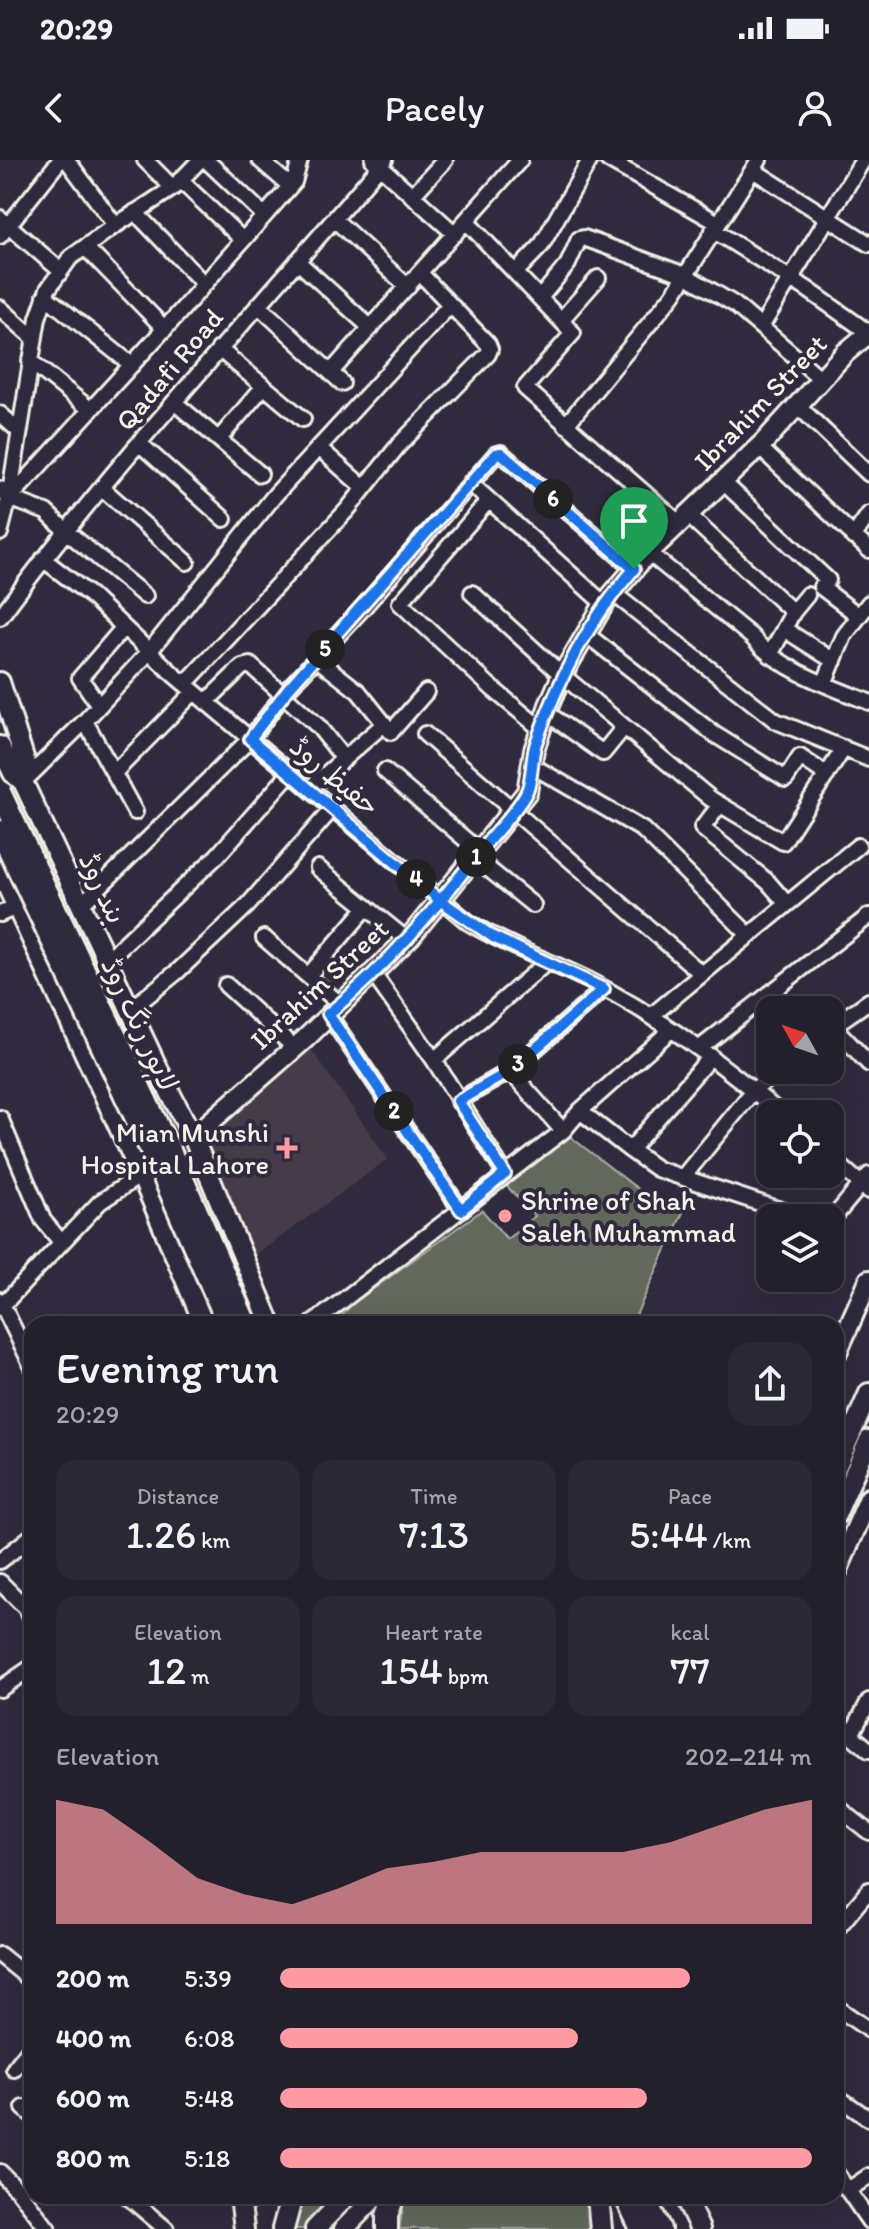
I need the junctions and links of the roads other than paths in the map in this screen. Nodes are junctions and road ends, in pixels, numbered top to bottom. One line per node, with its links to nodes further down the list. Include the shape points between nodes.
1 (60, 160): 24 (street)
2 (67, 160): 22 (street)
3 (145, 160): 14 (street)
4 (203, 160): 14 (street); 18 (street)
5 (260, 160): 15 (street)
6 (300, 160): 15 (street)
7 (445, 160): 16 (street)
8 (520, 160): 21 (street)
9 (590, 160): 31 (street, via 541,246)
10 (608, 160): 23 (street)
11 (867, 160): 19 (street)
12 (379, 162): 16 (street); 20 (street, Qadafi Road)
13 (756, 165): 19 (street); 23 (street)
14 (176, 184): 17 (street); 26 (street)
15 (290, 186): 18 (street)
16 (412, 196): 25 (street)
17 (135, 212): 22 (street); 36 (street)
18 (264, 215): 26 (street)
19 (829, 218): 27 (street); 35 (street)
20 (334, 219): 29 (street, Qadafi Road); 37 (street)
21 (466, 221): 25 (street); 31 (street)
22 (115, 225): 28 (street)
23 (715, 226): 33 (street); 35 (street)
24 (3, 227): 30 (street)
25 (455, 234): 32 (street)
26 (243, 240): 36 (street)
27 (869, 244)
28 (85, 247): 30 (street); 46 (street)
29 (297, 261): 40 (street, Qadafi Road); 45 (street)
30 (61, 271): 38 (street)
31 (516, 272): 39 (street)
32 (420, 273): 37 (street); 41 (street)
33 (685, 275): 39 (street, via 579,239 568,264); 44 (street); 59 (street)
34 (598, 278): 43 (street)
35 (790, 279): 44 (street); 47 (street)
36 (204, 284): 46 (street)
37 (408, 287): 45 (street)
38 (45, 296): 48 (street); 51 (street)
39 (540, 298): 43 (street)
40 (258, 305): 45 (street, via 337,378); 49 (street, Qadafi Road)
41 (450, 305): 63 (street); 70 (street, via 488,344 488,354)
42 (0, 308): 48 (street)
43 (561, 320): 59 (street, via 573,333 525,388)
44 (761, 327): 52 (street)
45 (371, 328)
46 (165, 329): 51 (street)
47 (869, 333): 52 (main road, Ibrahim Street)
48 (34, 338): 50 (street)
49 (219, 349): 53 (street); 54 (street, Qadafi Road)
50 (30, 361): 56 (street); 60 (street)
51 (132, 365): 56 (street)
52 (820, 378): 55 (main road, Ibrahim Street)
53 (264, 386): 58 (street); 61 (street)
54 (174, 402): 61 (street); 62 (street, Qadafi Road)
55 (797, 405): 64 (main road, Ibrahim Street); 66 (street)
56 (91, 410): 71 (street)
57 (0, 414): 60 (street)
58 (303, 419)
59 (566, 425): 75 (street)
60 (19, 431): 71 (street)
61 (219, 439): 65 (street)
62 (139, 443): 69 (street, Qadafi Road); 74 (street)
63 (318, 447): 70 (street); 95 (street)
64 (759, 447): 67 (main road, Ibrahim Street); 78 (street)
65 (260, 474)
66 (869, 474)
67 (723, 482): 75 (main road, Ibrahim Street); 90 (street, via 828,580 821,587)
68 (470, 483): 72 (street); 83 (street, via 501,453); 97 (street)
69 (102, 488): 76 (street, Qadafi Road); 82 (street)
70 (364, 488): 102 (street)
71 (5, 494): 76 (street, via 46,512); 77 (street)
72 (489, 500): 87 (street); 108 (street, via 400,603 493,689)
73 (869, 514): 78 (street)
74 (224, 519)
75 (684, 520): 80 (main road, Ibrahim Street); 89 (street)
76 (66, 531): 81 (street, Qadafi Road); 86 (street)
77 (0, 533)
78 (853, 537): 79 (street)
79 (869, 550)
80 (649, 553): 83 (main road, Ibrahim Street); 96 (street)
81 (43, 559): 91 (street, Qadafi Road); 92 (street, حفیظ روڈ)
82 (187, 562)
83 (634, 569): 87 (main road, Ibrahim Street)
84 (472, 593): 99 (street)
85 (807, 595): 89 (street)
86 (145, 596)
87 (608, 599): 94 (main road, Ibrahim Street); 114 (street, via 776,721)
88 (869, 603): 90 (street)
89 (793, 612): 93 (street)
90 (859, 616): 98 (street)
91 (0, 617)
92 (123, 628): 95 (street, حفیظ روڈ); 106 (street, via 80,678)
93 (784, 629): 96 (street); 98 (street)
94 (586, 634): 99 (main road, Ibrahim Street); 121 (street, via 714,734 786,779 800,757)
95 (149, 652): 102 (street, حفیظ روڈ); 106 (street)
96 (770, 655): 101 (street)
97 (316, 658): 104 (street); 109 (street, via 359,692)
98 (834, 661): 101 (street)
99 (562, 675): 108 (main road, Ibrahim Street); 110 (street)
100 (0, 682): 122 (main road, بند روڈ, via 27,767)
101 (824, 684): 105 (street)
102 (195, 692): 104 (street, via 246,664); 112 (street, حفیظ روڈ); 120 (street)
103 (426, 692): 109 (street, via 391,732)
104 (284, 694): 112 (street); 115 (street)
105 (869, 702)
106 (99, 705): 107 (street)
107 (85, 721): 120 (street); 122 (street)
108 (544, 721): 110 (street, via 603,753); 117 (main road, Ibrahim Street)
109 (384, 724): 115 (street)
110 (624, 727): 125 (street)
111 (425, 734): 127 (street)
112 (250, 739): 119 (street, حفیظ روڈ); 139 (street)
113 (0, 746): 122 (main road, بند روڈ)
114 (844, 748): 116 (street); 121 (street)
115 (344, 759): 123 (street)
116 (869, 759)
117 (531, 765): 127 (main road, Ibrahim Street, via 527,792); 143 (street, via 643,830)
118 (385, 771): 133 (street)
119 (291, 772): 123 (street, حفیظ روڈ); 146 (street, via 217,856)
120 (114, 773): 128 (street)
121 (827, 775): 125 (street, via 783,842)
122 (23, 782): 129 (main road, بند روڈ)
123 (310, 788): 126 (street, حفیظ روڈ)
124 (0, 792): 187 (highway, لاہور رنگ روڈ, bridge)
125 (720, 805): 137 (street, via 702,828)
126 (333, 808): 136 (street, حفیظ روڈ); 155 (street, via 248,905)
127 (513, 809): 133 (main road, Ibrahim Street); 148 (street)
128 (135, 812)
129 (43, 823): 131 (street); 139 (main road, بند روڈ)
130 (0, 831): 186 (highway, لاہور رنگ روڈ, bridge)
131 (0, 842)
132 (858, 846): 137 (street)
133 (477, 855): 136 (main road, Ibrahim Street); 138 (street)
134 (318, 868): 140 (street)
135 (0, 871): 141 (main road)
136 (441, 901): 145 (main road, Ibrahim Street); 147 (street, حفیظ روڈ, via 493,937)
137 (787, 904): 143 (street)
138 (533, 905)
139 (80, 906): 146 (main road, بند روڈ)
140 (367, 907): 145 (street); 150 (street)
141 (8, 910): 176 (main road)
142 (869, 916): 161 (street)
143 (749, 935): 148 (street)
144 (264, 938): 150 (street)
145 (407, 940): 149 (main road, Ibrahim Street)
146 (107, 960): 155 (main road, بند روڈ)
147 (547, 962): 152 (street, حفیظ روڈ); 162 (street)
148 (702, 974): 156 (street)
149 (374, 975): 154 (main road, Ibrahim Street); 162 (street)
150 (308, 976): 154 (street)
151 (226, 985): 160 (street)
152 (604, 989): 156 (street, حفیظ روڈ); 164 (street)
153 (869, 1001): 157 (street)
154 (334, 1009): 160 (main road, Ibrahim Street); 181 (street)
155 (130, 1010): 172 (main road, بند روڈ)
156 (651, 1016): 158 (street, حفیظ روڈ)
157 (844, 1018)
158 (671, 1030): 161 (street, حفیظ روڈ); 169 (street)
159 (844, 1040): 163 (street)
160 (295, 1048): 172 (main road, Ibrahim Street)
161 (706, 1052): 166 (street, حفیظ روڈ); 173 (street)
162 (434, 1060): 168 (street)
163 (869, 1064)
164 (510, 1071): 168 (street); 171 (street)
165 (762, 1084): 166 (street)
166 (754, 1090): 167 (street, حفیظ روڈ); 177 (street)
167 (765, 1100)
168 (458, 1101): 175 (street)
169 (580, 1111): 171 (street); 173 (street)
170 (0, 1118): 182 (street, via 43,1220)
171 (563, 1131): 175 (street)
172 (193, 1137): 188 (main road, بند روڈ)
173 (630, 1150): 177 (street, via 657,1169)
174 (844, 1167): 178 (street)
175 (505, 1174): 181 (street)
176 (141, 1175): 182 (street, via 100,1202); 185 (main road)
177 (683, 1177): 179 (street)
178 (866, 1183): 180 (street)
179 (763, 1204)
180 (844, 1207)
181 (461, 1210): 189 (street)
182 (61, 1242): 184 (street)
183 (869, 1280): 190 (main road)
184 (1, 1304): 191 (street)
185 (201, 1316)
186 (224, 1316)
187 (243, 1316)
188 (268, 1316)
189 (322, 1316)
190 (844, 1337)
191 (24, 1350)
192 (869, 1393): 194 (main road)
193 (869, 1440): 195 (main road)
194 (844, 1450)
195 (844, 1497)
196 (869, 1498): 198 (main road)
197 (24, 1542): 199 (street)
198 (844, 1556)
199 (0, 1561)
200 (0, 1582): 201 (street)
201 (24, 1609)
202 (24, 1672): 203 (street)
203 (0, 1689)
204 (869, 1701): 206 (street)
205 (844, 1732): 206 (street)
206 (851, 1735): 207 (street)
207 (869, 1750)
208 (844, 1811): 209 (street)
209 (866, 1823)
210 (869, 1890): 211 (street)
211 (844, 1920)
212 (0, 1955): 213 (street)
213 (24, 1974)
214 (844, 2013): 215 (street)
215 (869, 2030)
216 (24, 2056): 217 (street)
217 (14, 2069)
218 (844, 2102): 219 (street)
219 (869, 2119)
220 (0, 2172): 224 (street)
221 (869, 2176): 223 (street)
222 (844, 2184): 223 (street)
223 (848, 2190): 236 (street)
224 (24, 2198)
225 (29, 2204): 237 (street)
226 (136, 2204): 238 (street)
227 (241, 2204): 239 (main road)
228 (290, 2204): 240 (highway)
229 (339, 2204): 241 (main road)
230 (368, 2204): 242 (main road)
231 (391, 2204): 243 (highway)
232 (599, 2204): 244 (highway)
233 (629, 2204): 245 (highway)
234 (649, 2204): 246 (highway)
235 (688, 2204): 247 (main road)
236 (869, 2221)
237 (48, 2229)
238 (166, 2229)
239 (244, 2229)
240 (283, 2229)
241 (315, 2229)
242 (344, 2229)
243 (387, 2229)
244 (601, 2229)
245 (641, 2229)
246 (660, 2229)
247 (700, 2229)

